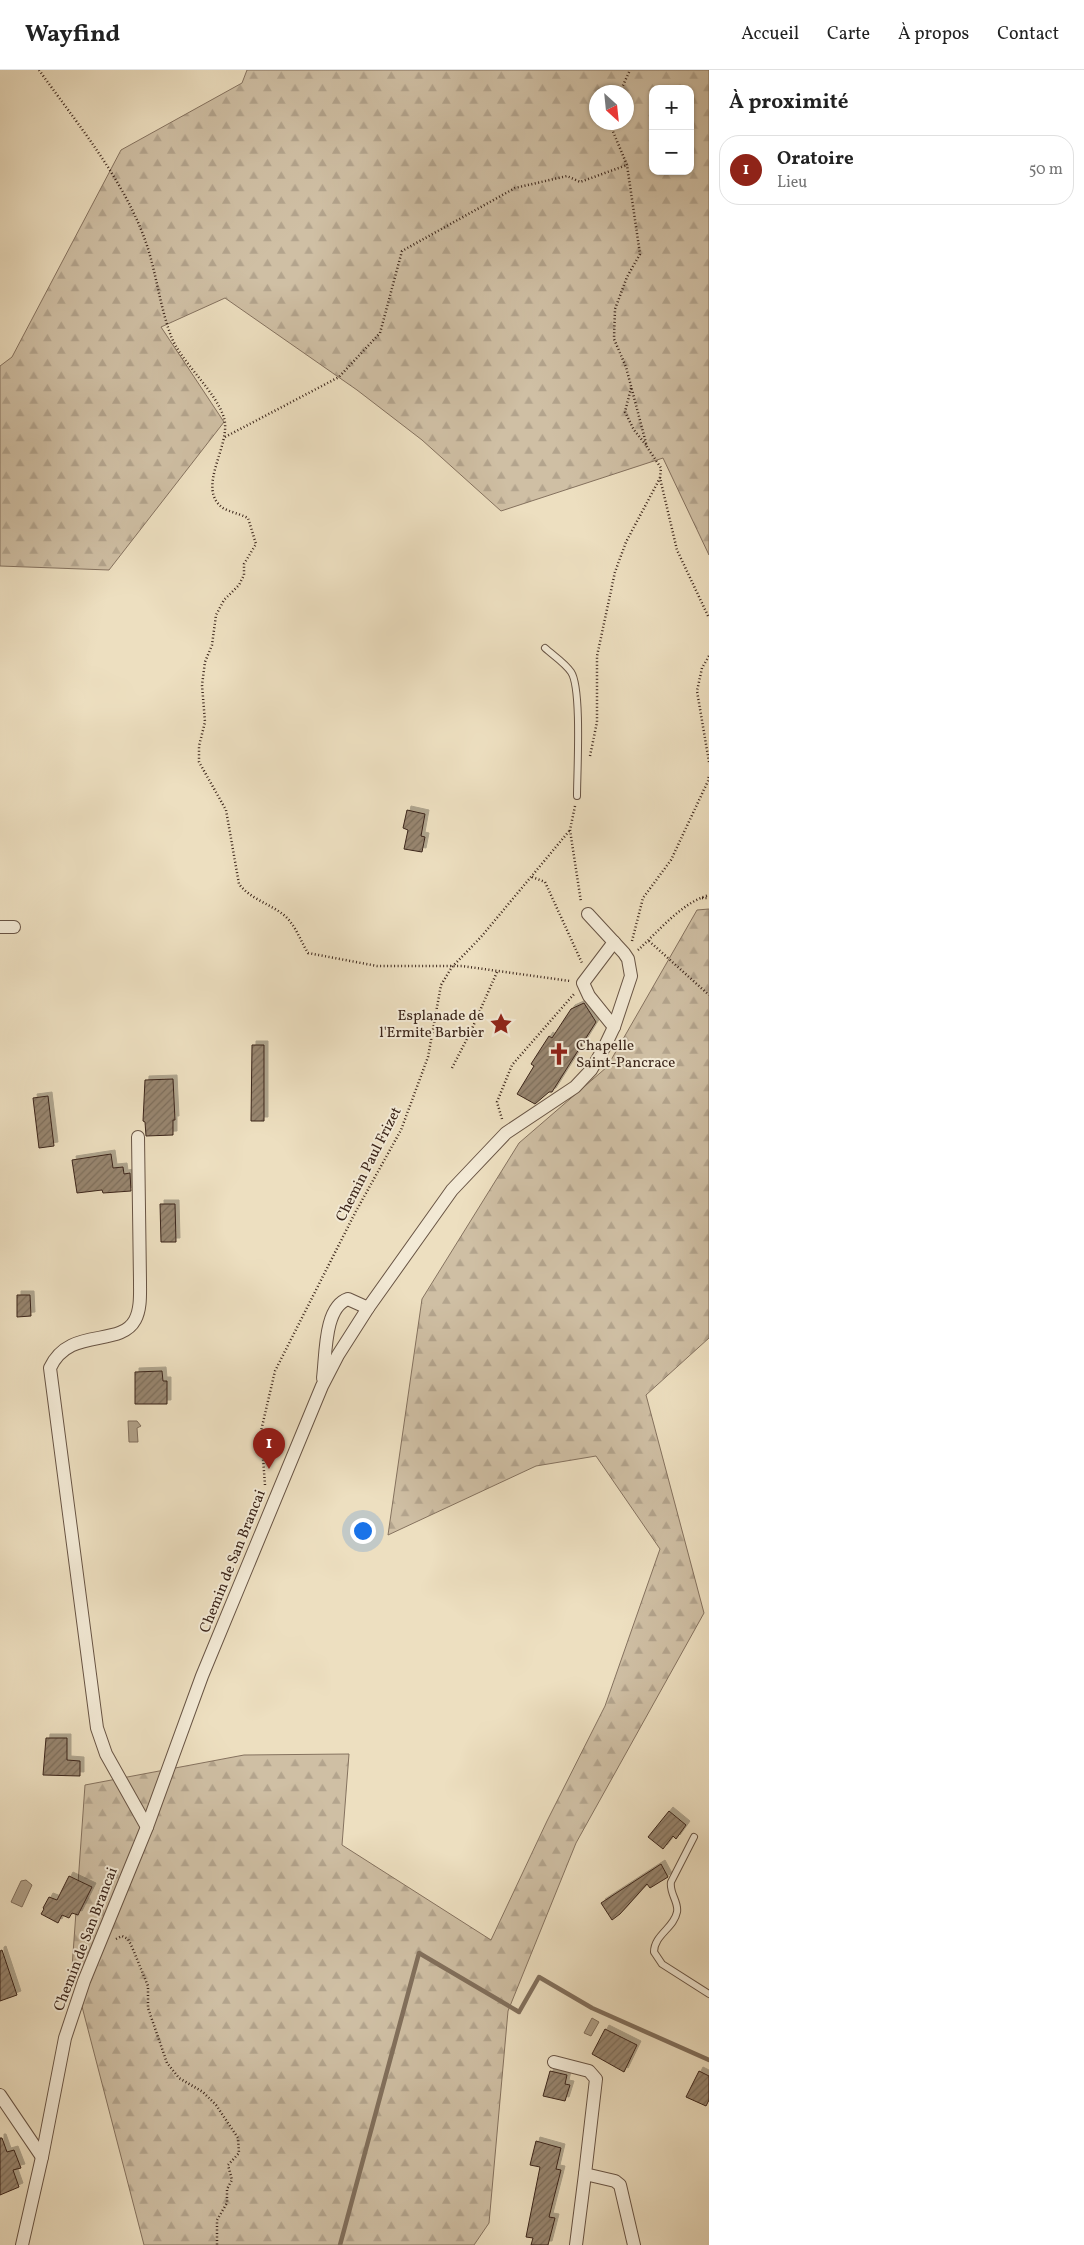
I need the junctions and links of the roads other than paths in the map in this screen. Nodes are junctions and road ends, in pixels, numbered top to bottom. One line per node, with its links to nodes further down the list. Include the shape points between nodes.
1 (545, 648): 2 (lane, via 573,676)
2 (577, 796)
3 (588, 914): 6 (street)
4 (14, 926): 5 (street)
5 (0, 927)
6 (614, 942): 7 (street, Chemin de San Brancai, via 628,959 631,976); 7 (street, via 585,980 589,996)
7 (614, 1027): 9 (street, Chemin de San Brancai, via 591,1070 575,1087 506,1133 438,1207)
8 (138, 1137): 11 (street, via 140,1282 135,1320 119,1334 73,1344 58,1354 50,1368 97,1728 106,1754)
9 (368, 1308): 10 (street, Chemin de San Brancai); 10 (street, via 348,1299 335,1309)
10 (322, 1386): 11 (street, Chemin de San Brancai, via 202,1676)
11 (147, 1827): 16 (street, Chemin de San Brancai, via 97,1946 65,2038)
12 (694, 1837): 13 (lane, via 670,1888 677,1914 656,1942 654,1952 662,1964)
13 (709, 1994)
14 (554, 2062): 17 (street, via 590,2071 597,2082)
15 (0, 2095): 16 (street)
16 (42, 2157): 18 (street, Chemin de San Brancai)
17 (584, 2174): 19 (street); 20 (street, via 620,2185)
18 (22, 2245)
19 (576, 2245)
20 (634, 2245)

